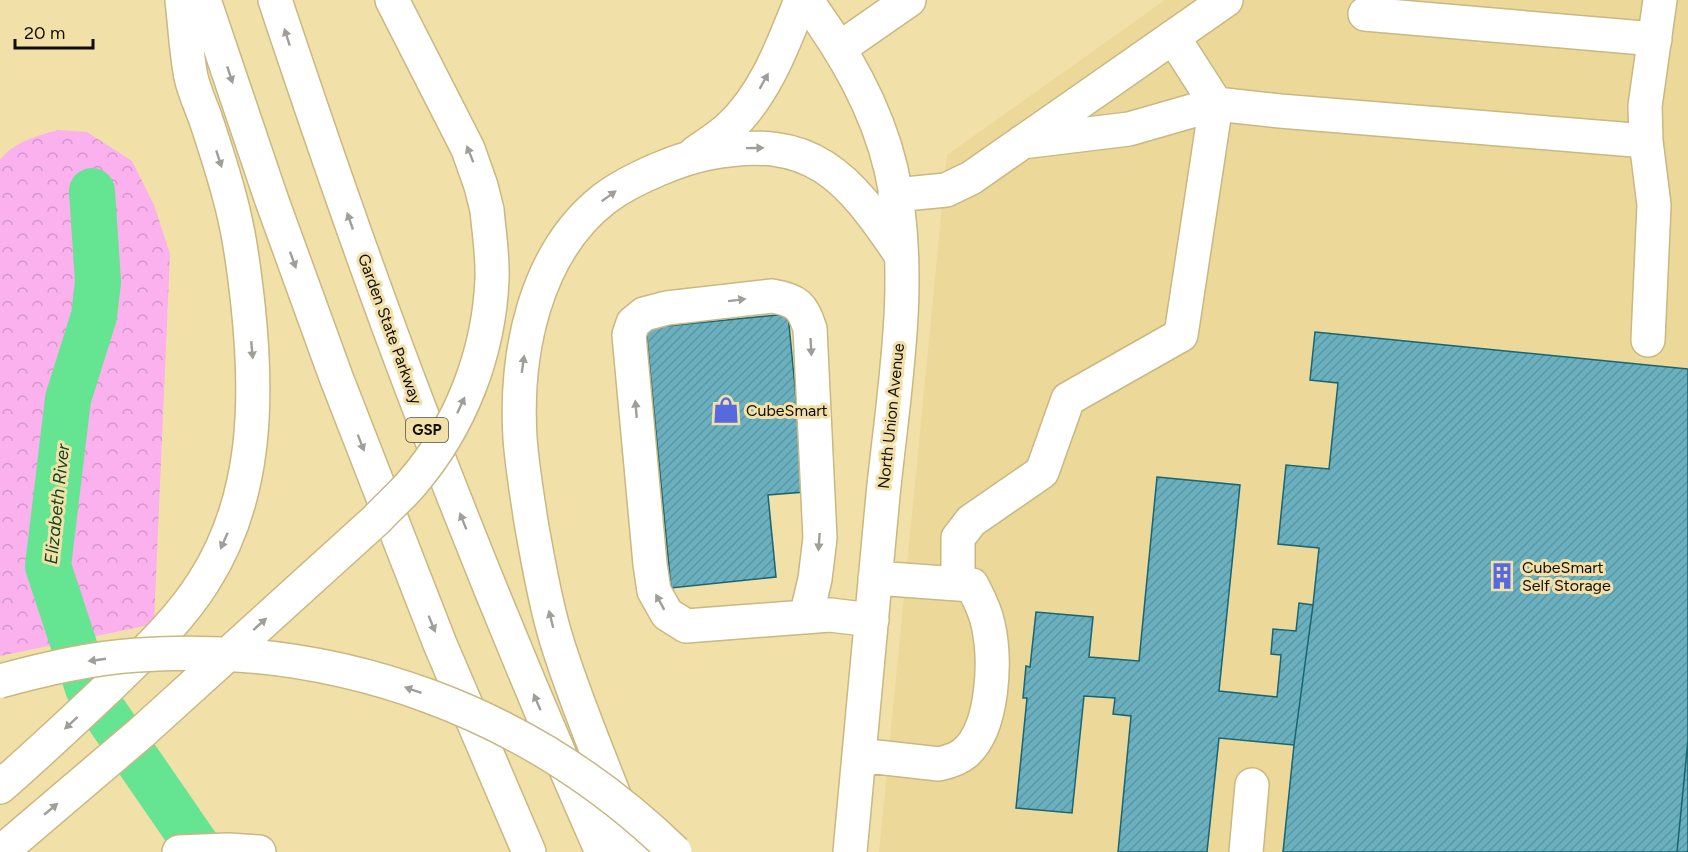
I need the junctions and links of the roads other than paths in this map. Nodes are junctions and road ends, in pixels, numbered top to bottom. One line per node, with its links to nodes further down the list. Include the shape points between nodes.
1 (182, 0): 27 (main road, one-way to 27, via 192,77 236,222 245,281 253,406 246,469 232,524 215,563 180,614 58,736)
2 (204, 0): 32 (main road, one-way to 32, via 336,377 440,644)
3 (275, 0): 33 (main road, Garden State Parkway / GSP, one-way to 3, via 426,427)
4 (392, 0): 29 (main road, one-way to 4, bridge, via 150,725 376,519 426,466 461,406 478,362 488,318 492,276 487,210 468,149)
5 (801, 0): 17 (main road, one-way to 5, via 728,129 753,101)
6 (806, 0): 13 (main road, North Union Avenue)
7 (909, 0): 13 (main road)
8 (1226, 0): 11 (main road)
9 (1660, 0): 12 (main road)
10 (1365, 14): 12 (main road)
11 (1173, 37): 14 (main road); 16 (main road)
12 (1655, 39): 15 (main road, via 1645,106)
13 (840, 48): 18 (main road, North Union Avenue, via 876,122)
14 (1216, 104): 15 (main road); 16 (main road, via 1129,129); 22 (main road, via 1181,335 1068,399 1042,472 971,521 958,538)
15 (1646, 141): 20 (main road, via 1654,205)
16 (1022, 142): 18 (main road, via 958,185 933,193)
17 (677, 162): 19 (main road, one-way to 19, via 718,151 756,147 805,157 847,185); 34 (main road, one-way to 17, via 567,673 548,609 526,495 520,394 535,304 561,247 604,200 639,178)
18 (895, 195): 19 (main road, North Union Avenue)
19 (902, 255): 21 (main road, North Union Avenue, via 898,346)
20 (1648, 340)
21 (875, 578): 22 (main road); 24 (main road, North Union Avenue)
22 (958, 584): 26 (main road, via 972,585 988,623 991,643 990,694 975,741 964,754 939,764)
23 (806, 617): 23 (main road, one-way to 23, via 686,626 667,614 654,591 629,335 633,324 644,314 772,296 787,298 804,311 810,329 820,538); 24 (main road, via 830,615)
24 (872, 620): 26 (main road, North Union Avenue)
25 (0, 681): 35 (main road, one-way to 25, bridge, via 598,786 556,758 476,715 385,681 279,659 177,653 69,664)
26 (859, 755): 36 (main road, North Union Avenue)
27 (5, 782)
28 (1252, 785): 37 (main road)
29 (3, 849)
30 (179, 852): 31 (main road)
31 (259, 852)
32 (529, 852)
33 (602, 852)
34 (635, 852)
35 (675, 852)
36 (850, 852)
37 (1246, 852)

